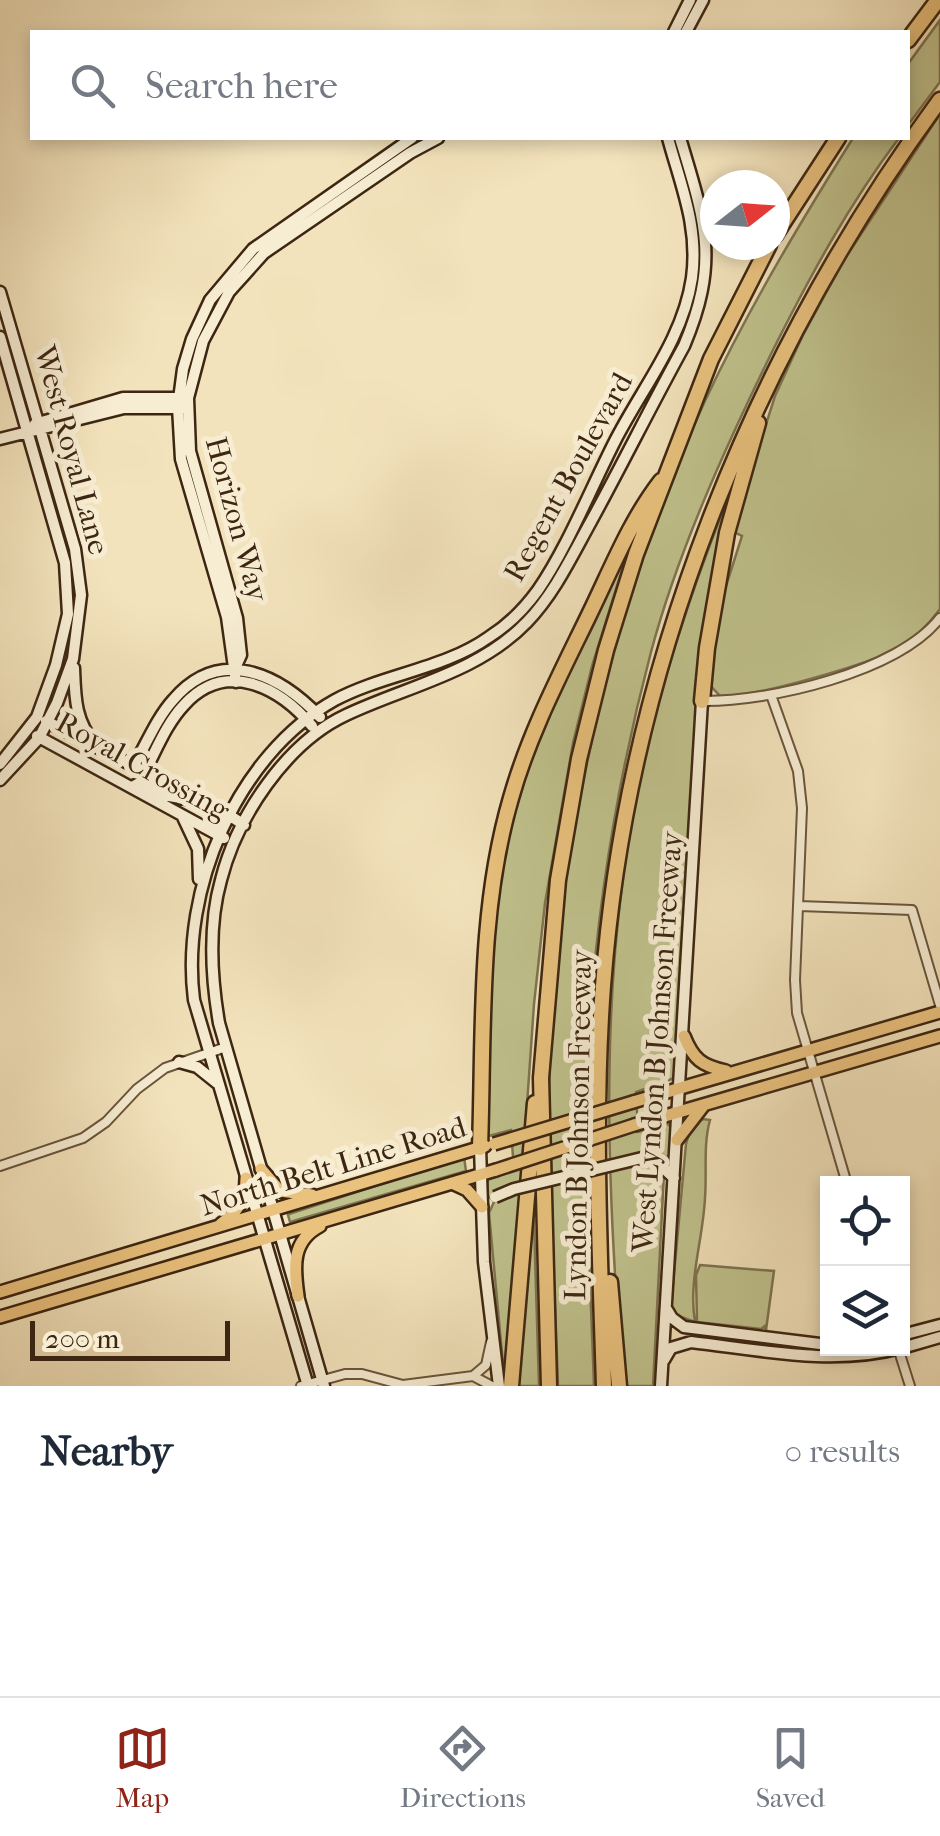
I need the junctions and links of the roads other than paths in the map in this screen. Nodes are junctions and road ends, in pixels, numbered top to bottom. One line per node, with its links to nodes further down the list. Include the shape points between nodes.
1 (690, 0): 4 (street)
2 (704, 0): 5 (street)
3 (938, 0): 6 (highway)
4 (675, 30)
5 (687, 30)
6 (910, 37)
7 (940, 100): 18 (highway, Lyndon B Johnson Freeway, via 858,220)
8 (409, 140): 14 (street, Horizon Way)
9 (435, 140): 14 (street, Horizon Way)
10 (669, 140): 30 (street, Regent Boulevard, via 693,227 686,303 540,587 503,627 472,648 367,686)
11 (681, 140): 32 (street, Regent Boulevard, via 705,230 698,308 558,583 496,649)
12 (837, 140): 13 (highway)
13 (790, 212)
14 (315, 214): 19 (street, Horizon Way, via 264,253 229,292 203,341)
15 (761, 260): 23 (highway, Lyndon B Johnson Freeway, via 711,359)
16 (0, 292): 20 (street, West Royal Lane)
17 (0, 337): 21 (street, West Royal Lane)
18 (766, 390): 28 (highway, via 727,534); 82 (highway, Lyndon B Johnson Freeway, via 666,647 631,789 603,984)
19 (183, 403): 20 (street); 26 (street, Horizon Way, via 185,451)
20 (40, 426): 21 (street); 25 (street, West Royal Lane, via 79,568)
21 (27, 431): 22 (street); 29 (street, West Royal Lane, via 65,563 67,597 64,640)
22 (0, 439)
23 (672, 468): 60 (highway, Lyndon B Johnson Freeway, via 636,554 578,758 558,880); 66 (highway, via 636,518 548,701 510,798 488,921)
24 (940, 618): 27 (street, via 892,657)
25 (73, 658): 31 (street, West Royal Lane); 36 (street, via 80,722)
26 (236, 673): 30 (street); 39 (street, via 168,716)
27 (771, 695): 28 (street); 50 (street, via 798,770)
28 (702, 701): 52 (street, West Lyndon B Johnson Freeway)
29 (37, 717): 31 (street, Royal Crossing); 33 (street, West Royal Lane)
30 (312, 717): 32 (street); 42 (street, Regent Boulevard)
31 (48, 722): 34 (street, West Royal Lane); 36 (street, Royal Crossing)
32 (322, 728): 46 (street, Regent Boulevard, via 283,763)
33 (27, 732): 34 (street, Royal Crossing); 38 (street, West Royal Lane)
34 (39, 738): 35 (street, Royal Crossing); 37 (street, West Royal Lane)
35 (56, 748): 37 (street); 41 (street, Royal Crossing)
36 (104, 753): 39 (street, Royal Crossing)
37 (22, 758): 40 (street, West Royal Lane)
38 (0, 764)
39 (139, 770): 43 (street, Royal Crossing)
40 (0, 780)
41 (132, 787): 43 (street, via 140,783); 44 (street, Royal Crossing)
42 (244, 792): 43 (street); 45 (street, Regent Boulevard)
43 (200, 802): 45 (street, Royal Crossing)
44 (181, 814): 47 (street, Royal Crossing); 49 (street, via 198,849)
45 (229, 814): 46 (street, Royal Crossing); 47 (street, Regent Boulevard)
46 (244, 825): 48 (street, Regent Boulevard)
47 (220, 836): 48 (street, Royal Crossing); 49 (street, Regent Boulevard)
48 (234, 845): 54 (street, Regent Boulevard, via 221,880 212,946 213,991)
49 (198, 899): 56 (street, Regent Boulevard, via 192,980)
50 (799, 906): 51 (street, via 912,910); 55 (street, via 794,980)
51 (940, 1008): 55 (main road, North Belt Line Road)
52 (684, 1036): 58 (main road, via 699,1062); 62 (street, West Lyndon B Johnson Freeway)
53 (940, 1036): 59 (main road, North Belt Line Road)
54 (226, 1047): 56 (street); 68 (street, Regent Boulevard)
55 (807, 1050): 58 (main road, North Belt Line Road); 59 (street)
56 (208, 1052): 57 (street); 61 (street, Regent Boulevard)
57 (180, 1062): 61 (street); 67 (street, via 149,1078 83,1138)
58 (730, 1072): 62 (main road, North Belt Line Road)
59 (814, 1073): 63 (main road, North Belt Line Road); 70 (street)
60 (540, 1078): 102 (highway); 103 (highway, Lyndon B Johnson Freeway)
61 (218, 1084): 71 (street, Regent Boulevard)
62 (681, 1087): 64 (street, West Lyndon B Johnson Freeway); 66 (main road, North Belt Line Road, bridge)
63 (704, 1105): 64 (main road, North Belt Line Road); 65 (main road)
64 (678, 1112): 65 (street, West Lyndon B Johnson Freeway); 69 (main road, North Belt Line Road, bridge)
65 (677, 1140): 72 (street, West Lyndon B Johnson Freeway)
66 (487, 1146): 69 (street); 74 (main road, North Belt Line Road)
67 (0, 1166)
68 (261, 1170): 74 (main road, via 282,1192); 76 (street, Regent Boulevard)
69 (480, 1174): 73 (main road, North Belt Line Road); 75 (street)
70 (845, 1176)
71 (246, 1178): 77 (street, Regent Boulevard); 79 (main road, via 236,1213)
72 (674, 1178): 75 (street, bridge, via 646,1157 495,1196); 85 (street, West Lyndon B Johnson Freeway)
73 (452, 1183): 75 (main road); 78 (main road, North Belt Line Road)
74 (322, 1196): 76 (main road, North Belt Line Road)
75 (482, 1206): 90 (street)
76 (273, 1211): 77 (main road, North Belt Line Road); 80 (street, Regent Boulevard)
77 (259, 1216): 79 (main road, North Belt Line Road); 81 (street, Regent Boulevard)
78 (329, 1220): 80 (main road, North Belt Line Road); 84 (main road, via 297,1250)
79 (216, 1228): 83 (main road, North Belt Line Road)
80 (279, 1234): 81 (main road, North Belt Line Road); 84 (street, Regent Boulevard)
81 (265, 1239): 86 (main road, North Belt Line Road); 100 (street, Regent Boulevard)
82 (600, 1239): 104 (highway, Lyndon B Johnson Freeway); 105 (highway)
83 (0, 1292)
84 (298, 1296): 99 (street, Regent Boulevard)
85 (665, 1307): 91 (street, via 684,1328); 97 (street, West Lyndon B Johnson Freeway)
86 (0, 1318)
87 (940, 1325): 88 (street)
88 (910, 1333)
89 (940, 1337): 93 (street)
90 (492, 1338): 98 (street, via 486,1365); 101 (street)
91 (774, 1338): 92 (street); 94 (street)
92 (820, 1344)
93 (910, 1346)
94 (772, 1352): 95 (street); 97 (street, via 680,1343 668,1351)
95 (820, 1355)
96 (902, 1356): 107 (street)
97 (662, 1371): 106 (street, West Lyndon B Johnson Freeway)
98 (474, 1376): 99 (street, via 402,1385 362,1374); 101 (street)
99 (324, 1383): 100 (street)
100 (306, 1385)
101 (496, 1386)
102 (512, 1386)
103 (548, 1386)
104 (604, 1386)
105 (619, 1386)
106 (661, 1386)
107 (910, 1386)

